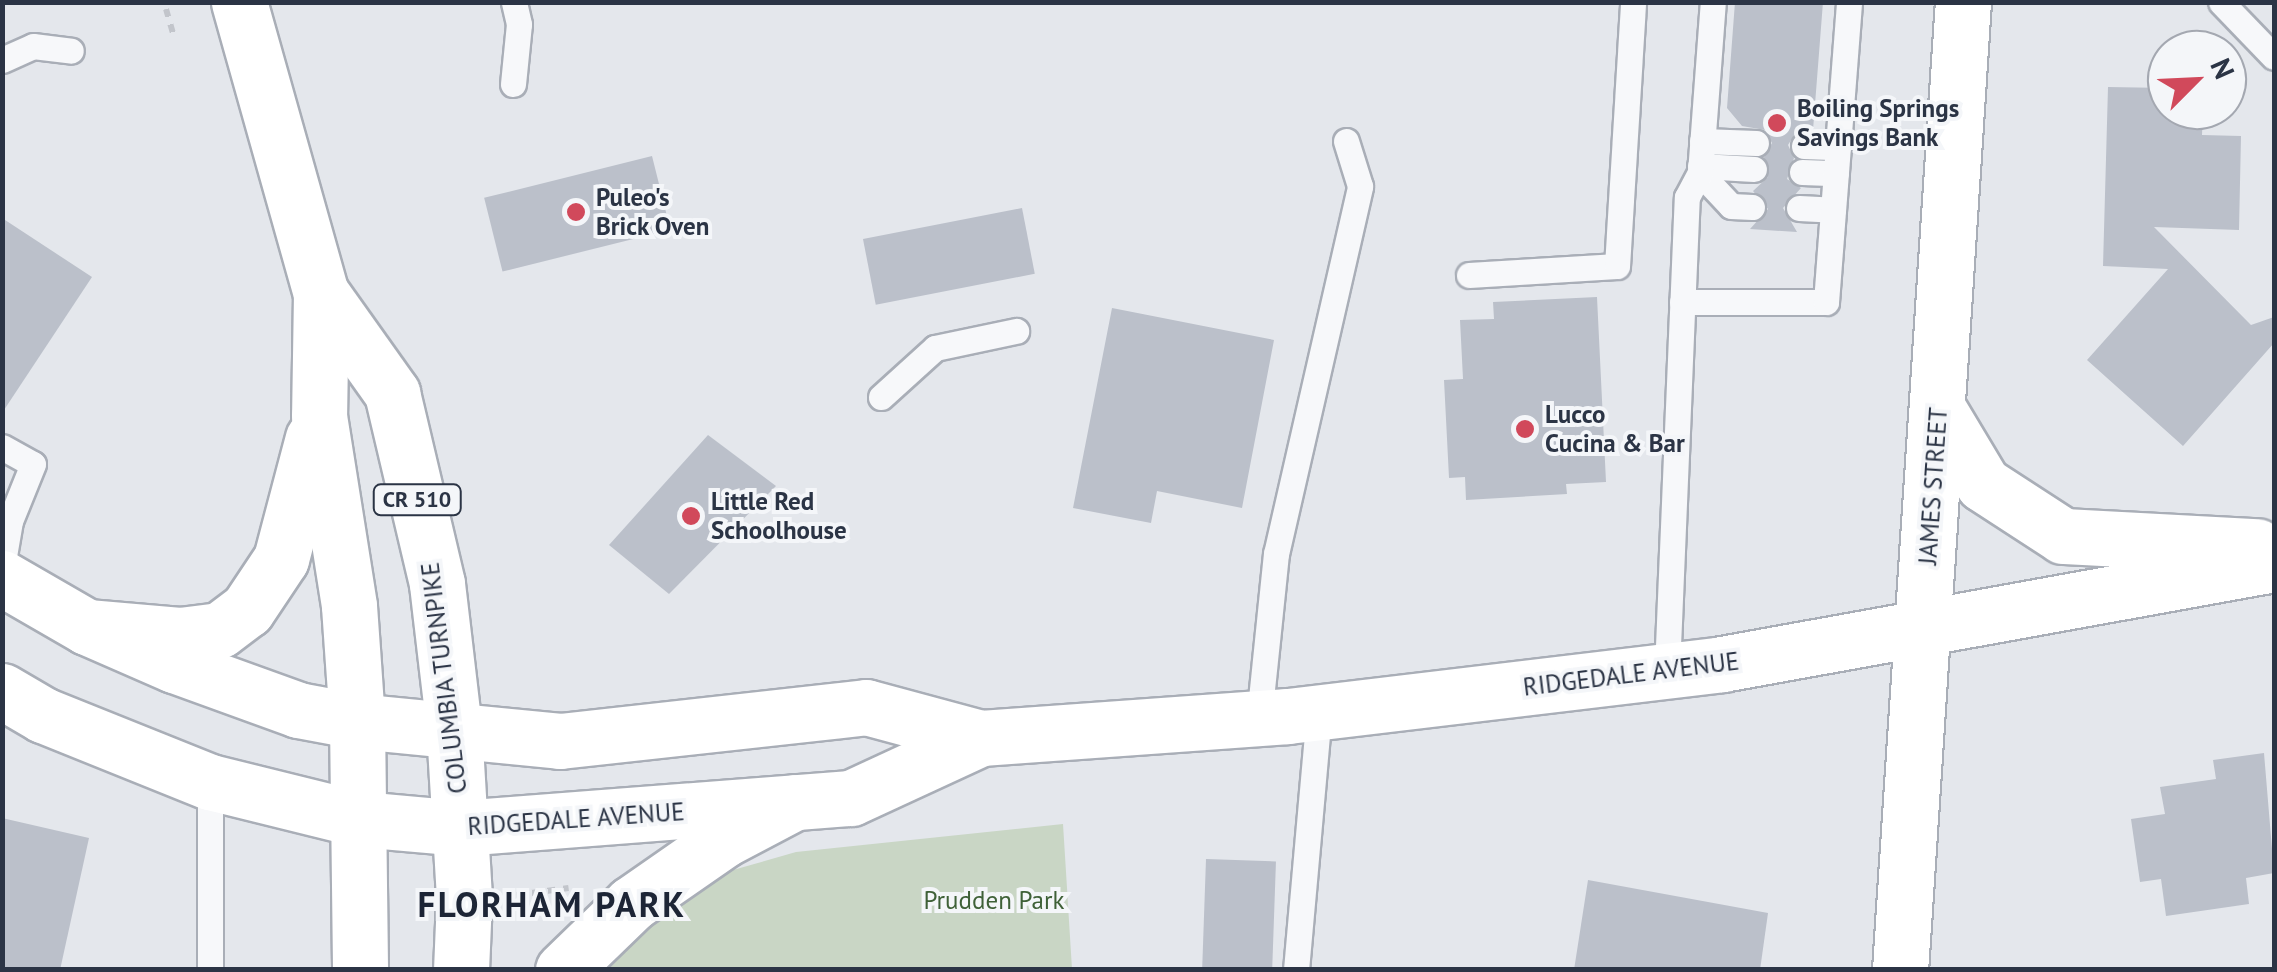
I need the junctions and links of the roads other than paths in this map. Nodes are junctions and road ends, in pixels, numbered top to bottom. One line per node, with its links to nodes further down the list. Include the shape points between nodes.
1 (239, 2): 21 (main road, COLUMBIA TURNPIKE / CR 510)
2 (514, 2): 11 (lane, via 519,24)
3 (1633, 2): 20 (lane, via 1616,266)
4 (1712, 2): 15 (lane)
5 (1849, 2): 13 (lane)
6 (1964, 2): 25 (main road, JAMES STREET)
7 (2221, 2): 9 (lane)
8 (71, 51): 10 (lane, via 33,46)
9 (2274, 56)
10 (2, 60)
11 (513, 84)
12 (1346, 141): 37 (lane, via 1360,186 1276,554)
13 (1838, 147): 16 (lane); 16 (lane, via 1803,159)
14 (1755, 156): 15 (lane)
15 (1701, 160): 17 (lane, via 1730,206); 22 (lane, via 1687,196)
16 (1836, 174): 19 (lane)
17 (1752, 206)
18 (1799, 208): 19 (lane)
19 (1833, 210): 22 (lane, via 1826,302)
20 (1469, 276)
21 (321, 293): 26 (main road, COLUMBIA TURNPIKE / CR 510); 39 (main road, COLUMBIA TURNPIKE / CR 510, via 392,393 437,584)
22 (1682, 302): 34 (lane)
23 (1016, 331): 24 (lane, via 935,348)
24 (880, 397)
25 (1938, 409): 28 (main road, via 1983,484 2063,536); 33 (main road, JAMES STREET)
26 (319, 416): 32 (main road, via 281,559 247,610 220,630 180,636); 38 (main road, COLUMBIA TURNPIKE / CR 510, via 349,606)
27 (2, 446): 30 (lane, via 33,464 10,521)
28 (2274, 547)
29 (2274, 564): 33 (main road, RIDGEDALE AVENUE)
30 (2, 568)
31 (2, 578): 32 (main road, RIDGEDALE AVENUE)
32 (87, 627): 38 (main road, RIDGEDALE AVENUE, via 289,707)
33 (1924, 628): 34 (main road, RIDGEDALE AVENUE); 50 (main road, JAMES STREET)
34 (1667, 670): 36 (main road, RIDGEDALE AVENUE)
35 (2, 690): 41 (main road, RIDGEDALE AVENUE, via 43,715)
36 (1319, 712): 37 (main road, RIDGEDALE AVENUE); 49 (lane)
37 (1259, 718): 40 (main road, RIDGEDALE AVENUE)
38 (357, 721): 39 (main road, RIDGEDALE AVENUE); 43 (main road, COLUMBIA TURNPIKE / CR 510)
39 (454, 730): 40 (main road, RIDGEDALE AVENUE, via 560,741 866,707); 44 (main road, COLUMBIA TURNPIKE / CR 510)
40 (981, 738): 42 (main road, RIDGEDALE AVENUE, via 851,798)
41 (210, 782): 43 (main road, RIDGEDALE AVENUE); 45 (lane)
42 (795, 802): 44 (main road, RIDGEDALE AVENUE); 48 (main road, via 723,840 630,904)
43 (360, 819): 44 (main road, RIDGEDALE AVENUE); 46 (main road, COLUMBIA TURNPIKE / CR 510)
44 (460, 828): 47 (main road, COLUMBIA TURNPIKE / CR 510)
45 (209, 968)
46 (360, 970)
47 (461, 970)
48 (563, 970)
49 (1296, 970)
50 (1900, 970)

